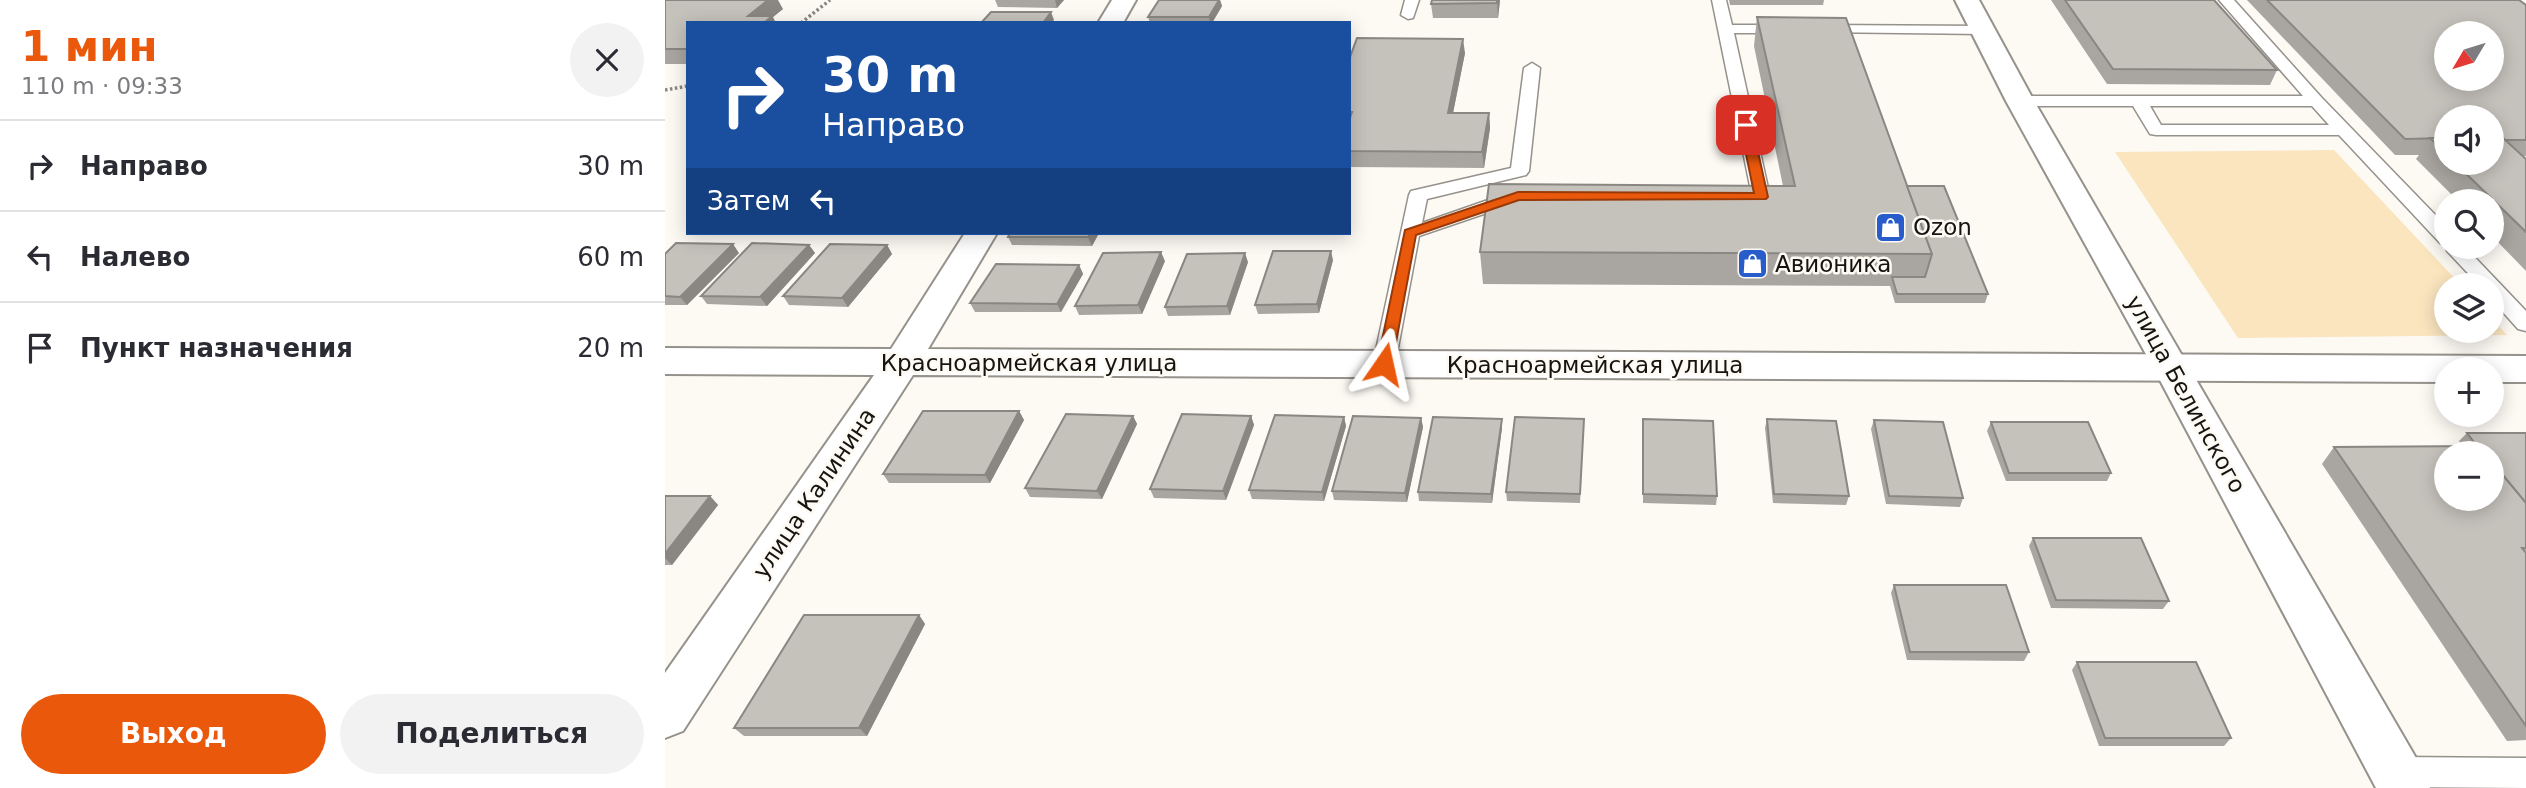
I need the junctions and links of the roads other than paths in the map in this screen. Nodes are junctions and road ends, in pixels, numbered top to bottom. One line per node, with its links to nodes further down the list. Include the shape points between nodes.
1 (1124, 0): 5 (street)
2 (1719, 0): 6 (lane)
3 (2225, 0): 9 (lane)
4 (1975, 15): 6 (lane, via 1800,29); 8 (street, улица Белинского)
5 (1111, 21)
6 (1726, 29): 13 (lane, via 1761,197)
7 (1532, 68): 15 (lane, via 1520,171 1418,195)
8 (2020, 101): 10 (lane); 24 (street, улица Белинского)
9 (2316, 101): 10 (lane); 11 (lane)
10 (2139, 102): 11 (lane, via 2156,130)
11 (2343, 130): 14 (lane)
12 (1531, 196): 15 (lane, via 1518,196)
13 (1721, 197)
14 (2434, 225)
15 (1410, 233): 23 (lane)
16 (980, 235): 22 (street, улица Калинина)
17 (2465, 259): 18 (lane)
18 (2478, 273)
19 (2504, 300): 20 (lane)
20 (2526, 324)
21 (665, 361): 22 (street, Красноармейская улица)
22 (902, 362): 23 (street, Красноармейская улица); 26 (street, улица Калинина)
23 (1384, 364): 24 (street, Красноармейская улица)
24 (2172, 367): 25 (street, Красноармейская улица); 28 (street, улица Белинского)
25 (2526, 369)
26 (665, 715)
27 (2526, 774): 28 (lane)
28 (2399, 780)

